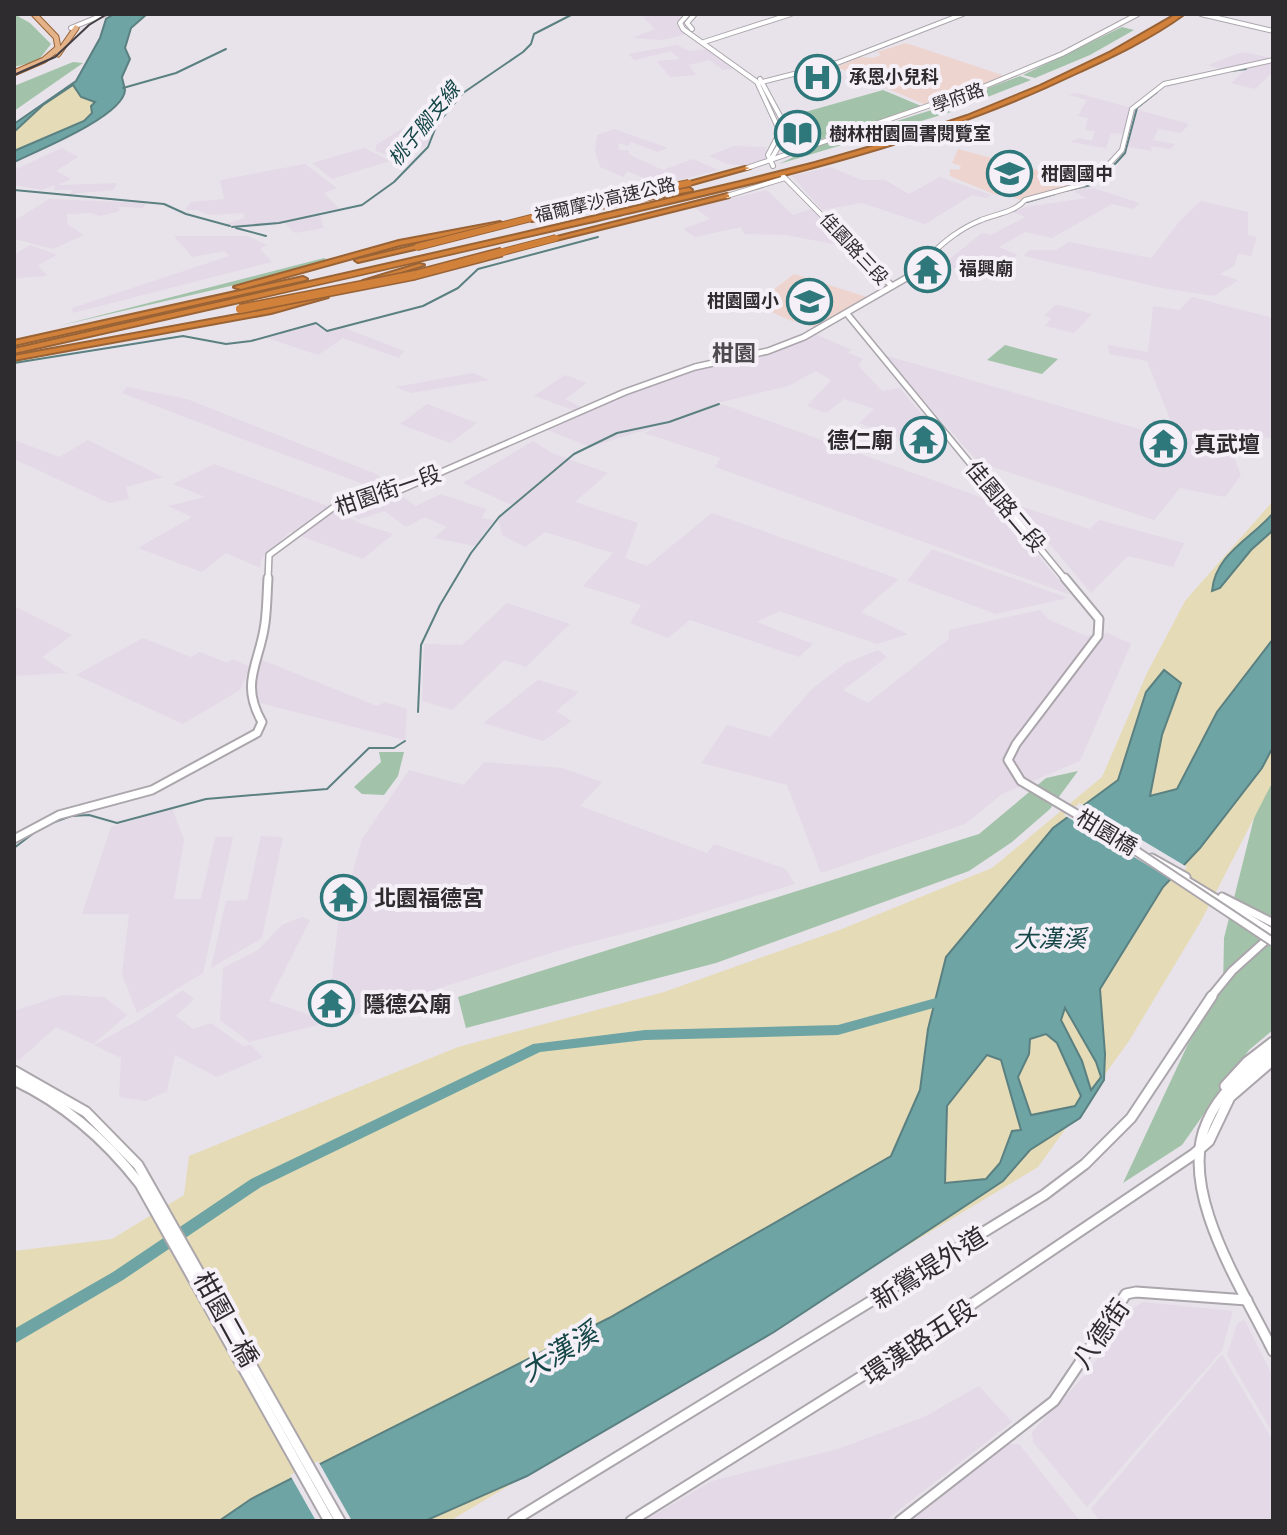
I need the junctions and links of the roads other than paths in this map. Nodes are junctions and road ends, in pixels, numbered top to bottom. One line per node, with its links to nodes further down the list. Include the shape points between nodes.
1 (36, 14): 16 (main road)
2 (105, 14): 14 (street)
3 (688, 14): 17 (street, via 680,26)
4 (695, 14): 17 (street, via 687,26)
5 (783, 14): 17 (street)
6 (791, 14): 17 (street)
7 (954, 14): 21 (street, via 899,38)
8 (963, 14): 21 (street, via 891,44)
9 (1138, 14): 23 (street, 學府路, via 1019,75)
10 (1169, 14): 26 (highway, 福爾摩沙高速公路, via 1100,53 1003,96 846,149)
11 (1181, 14): 28 (highway, 福爾摩沙高速公路, via 1065,77 953,122)
12 (1201, 14): 15 (street)
13 (1212, 14): 15 (street)
14 (76, 27): 16 (main road); 18 (main road)
15 (1273, 30)
16 (57, 34): 18 (main road); 20 (main road, via 53,53)
17 (705, 41): 21 (street)
18 (64, 46): 20 (main road, via 53,59)
19 (1273, 60): 29 (street, via 1164,84 1132,109 1122,150 1093,180 978,221)
20 (14, 74)
21 (760, 82): 22 (street, via 786,127); 24 (street, via 780,132 768,155)
22 (781, 144): 23 (street); 24 (street)
23 (799, 149): 24 (street, 學府路)
24 (771, 164): 25 (street, 學府路)
25 (747, 168): 30 (highway, bridge)
26 (726, 181): 30 (highway, via 399,243); 32 (highway, 福爾摩沙高速公路)
27 (727, 196): 29 (street, 佳園路三段, via 784,177); 34 (highway, bridge, via 415,275)
28 (689, 197): 33 (highway, 福爾摩沙高速公路); 34 (highway, via 418,266 271,311)
29 (892, 286): 31 (street, 佳園路三段)
30 (238, 287): 32 (highway)
31 (848, 315): 35 (street, 佳園路二段, via 1099,619 1098,636); 37 (street, 柑園街一段, via 773,350 695,367 625,392 391,494 334,507 314,519 269,555 265,625 249,686 262,722 257,733 159,786 58,814)
32 (14, 342)
33 (14, 351)
34 (14, 358)
35 (1047, 703): 36 (street, 柑園橋, via 1008,760 1013,772)
36 (1112, 835): 38 (street, bridge); 39 (street, 柑園橋, bridge); 40 (street, bridge)
37 (14, 839)
38 (1273, 923)
39 (1273, 933): 53 (street, 新鶯堤外道, via 1232,971 1131,1118 1085,1164 959,1250)
40 (1273, 942)
41 (1273, 1042): 46 (street, via 1230,1077)
42 (1273, 1050): 46 (street)
43 (1273, 1060): 48 (street, via 1229,1099)
44 (14, 1071): 47 (street, via 51,1089)
45 (14, 1080): 47 (street)
46 (1220, 1096): 48 (street, via 1198,1137)
47 (96, 1127): 51 (street, 柑園二橋, via 140,1184); 52 (street, 柑園二橋, via 138,1165)
48 (1199, 1153): 49 (street, via 1200,1194); 54 (street, 環漢路五段, via 837,1396)
49 (1247, 1300): 50 (street); 55 (street, 八德街, via 1126,1294 1054,1401)
50 (1273, 1351)
51 (329, 1521)
52 (340, 1521)
53 (513, 1521)
54 (631, 1521)
55 (900, 1521)

